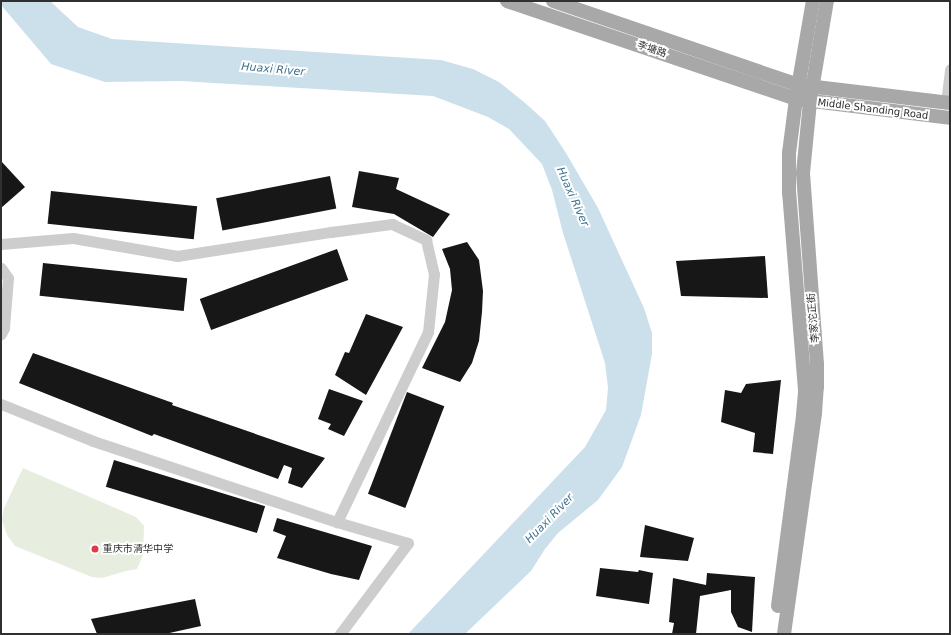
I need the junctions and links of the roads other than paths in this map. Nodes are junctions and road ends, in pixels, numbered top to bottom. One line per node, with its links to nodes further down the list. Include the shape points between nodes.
1 (507, 1): 8 (main road, 李塘路)
2 (553, 1): 5 (main road, 李塘路)
3 (813, 1): 7 (main road, 李家沱正街)
4 (827, 1): 7 (main road, 李家沱正街)
5 (580, 5): 7 (main road, 李塘路)
6 (950, 69): 10 (street)
7 (806, 86): 8 (main road, 李家沱正街); 9 (main road, 李家沱正街); 10 (main road, Middle Shanding Road)
8 (796, 99): 9 (main road, Middle Shanding Road); 18 (main road, 李家沱正街, via 788,175 805,390)
9 (810, 101): 11 (main road, Middle Shanding Road); 19 (main road, 李家沱正街, via 804,151 803,193 817,386)
10 (948, 103)
11 (950, 118)
12 (1, 244): 16 (street, via 73,238 177,256 392,224 426,240 434,274 428,332)
13 (1, 268): 14 (street, via 8,278 4,328)
14 (1, 334)
15 (1, 404): 16 (street, via 93,441)
16 (337, 522): 17 (street, via 408,543)
17 (340, 634)
18 (775, 634)
19 (784, 634)

